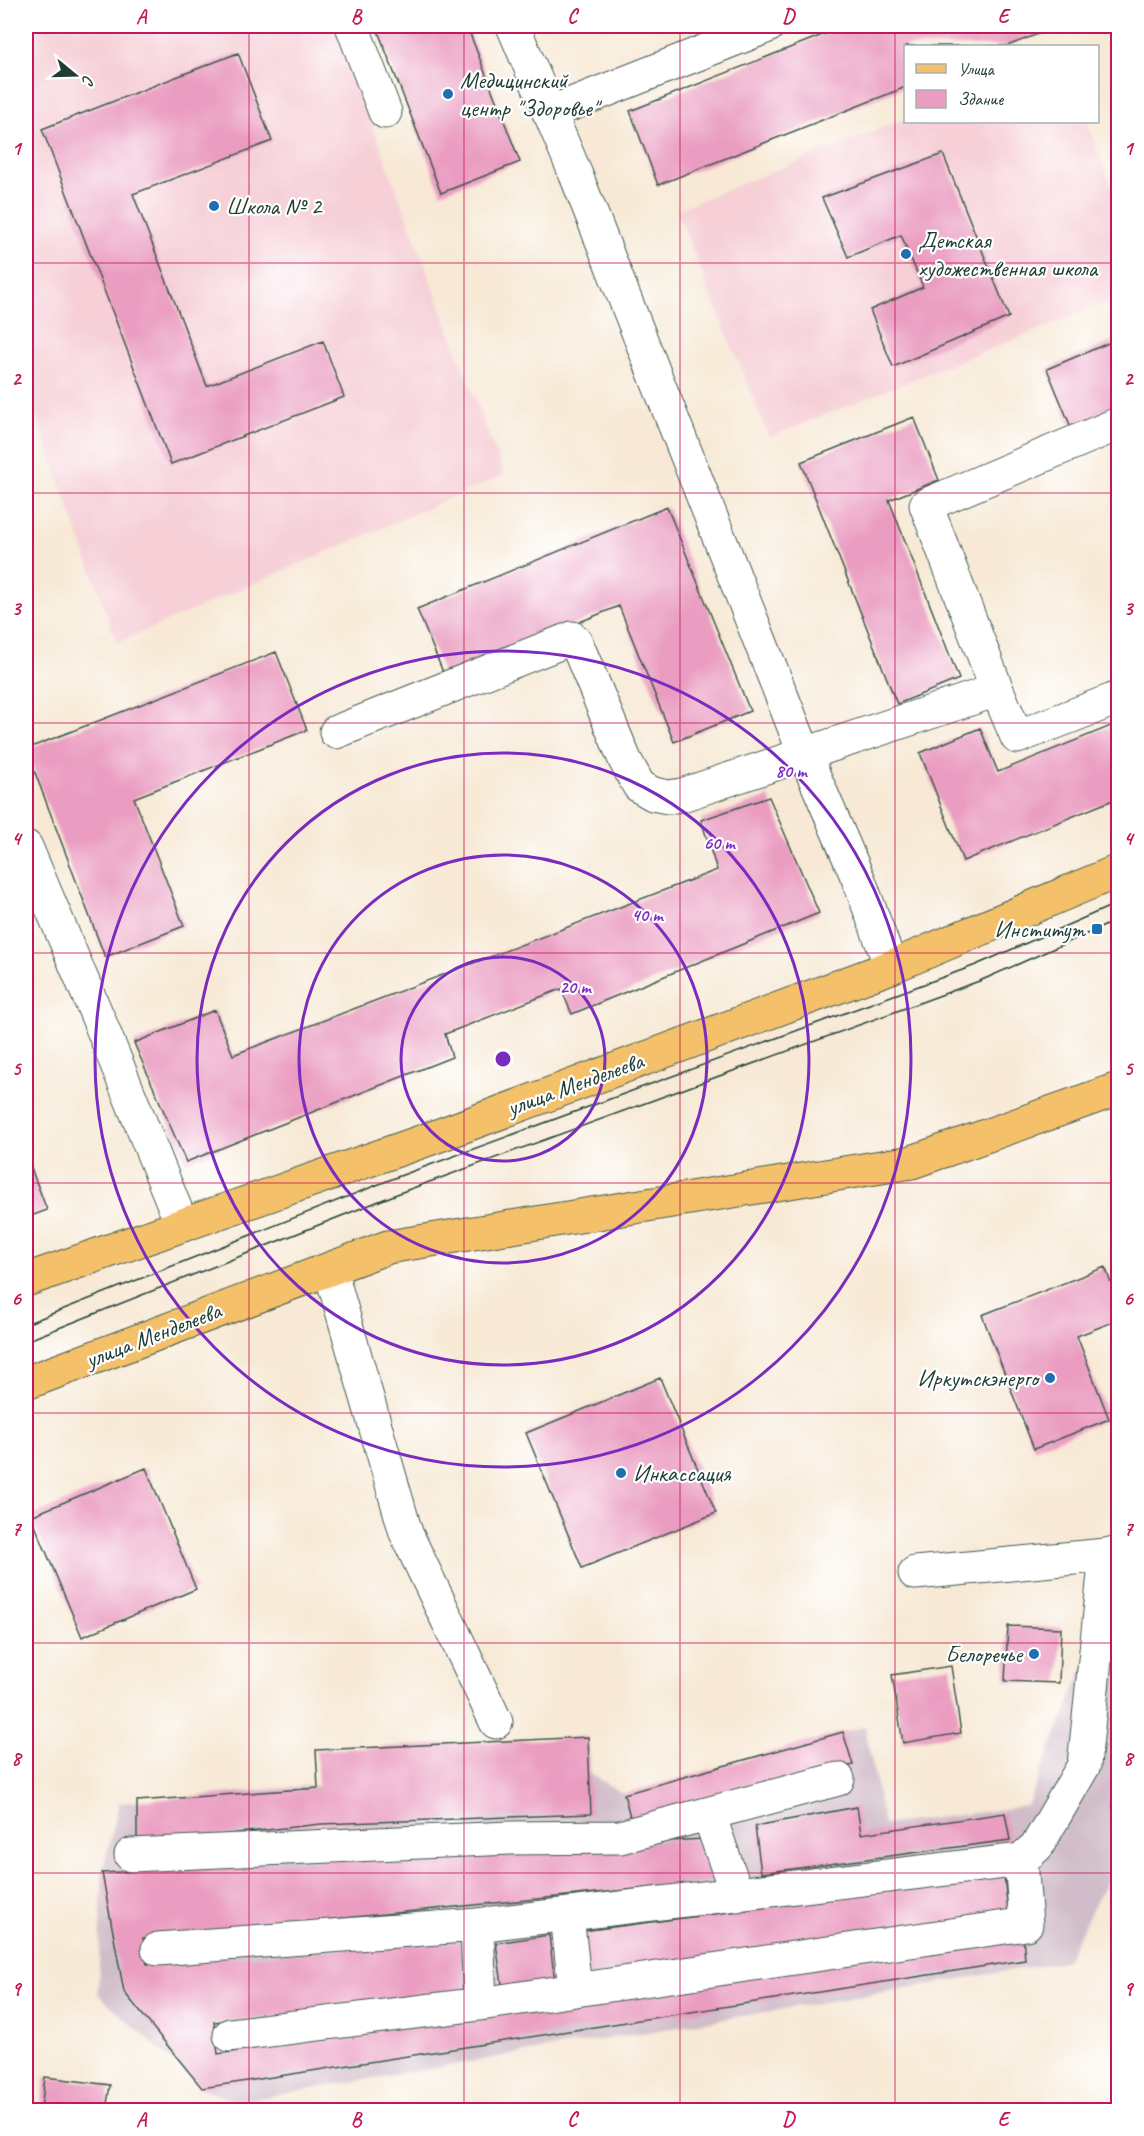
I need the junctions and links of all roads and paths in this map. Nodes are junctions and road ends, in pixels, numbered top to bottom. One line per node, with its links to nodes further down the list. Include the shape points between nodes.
1 (351, 26): 4 (street)
2 (513, 26): 5 (street)
3 (768, 26): 5 (street)
4 (385, 112)
5 (549, 113): 6 (street)
6 (595, 224): 11 (street); 14 (street)
7 (1119, 424): 8 (street, via 926,505)
8 (997, 690): 9 (street, via 1017,737); 11 (street)
9 (1119, 698)
10 (336, 732): 11 (street, via 572,639 625,760 639,786 653,794 682,795)
11 (805, 754): 14 (street)
12 (26, 850): 17 (street)
13 (1119, 871): 15 (main road, улица Менделеева)
14 (860, 883): 15 (street)
15 (891, 967): 17 (main road, улица Менделеева, via 429,1139)
16 (1119, 1089): 18 (main road, улица Менделеева, via 912,1162 387,1247)
17 (182, 1225): 19 (main road, улица Менделеева)
18 (330, 1269): 20 (main road, улица Менделеева); 23 (street, via 406,1533)
19 (26, 1280)
20 (26, 1383)
21 (1112, 1553): 22 (street); 27 (street, via 1084,1765 1037,1846)
22 (915, 1573)
23 (496, 1722)
24 (838, 1779): 25 (street)
25 (709, 1815): 26 (street, via 620,1837 510,1838); 28 (street)
26 (131, 1856)
27 (1021, 1860): 28 (street); 32 (street, via 1026,1924)
28 (737, 1894): 29 (street)
29 (567, 1916): 30 (street); 32 (street)
30 (477, 1925): 31 (street); 33 (street)
31 (158, 1949)
32 (575, 1989): 33 (street)
33 (480, 2004): 34 (street)
34 (230, 2035)

